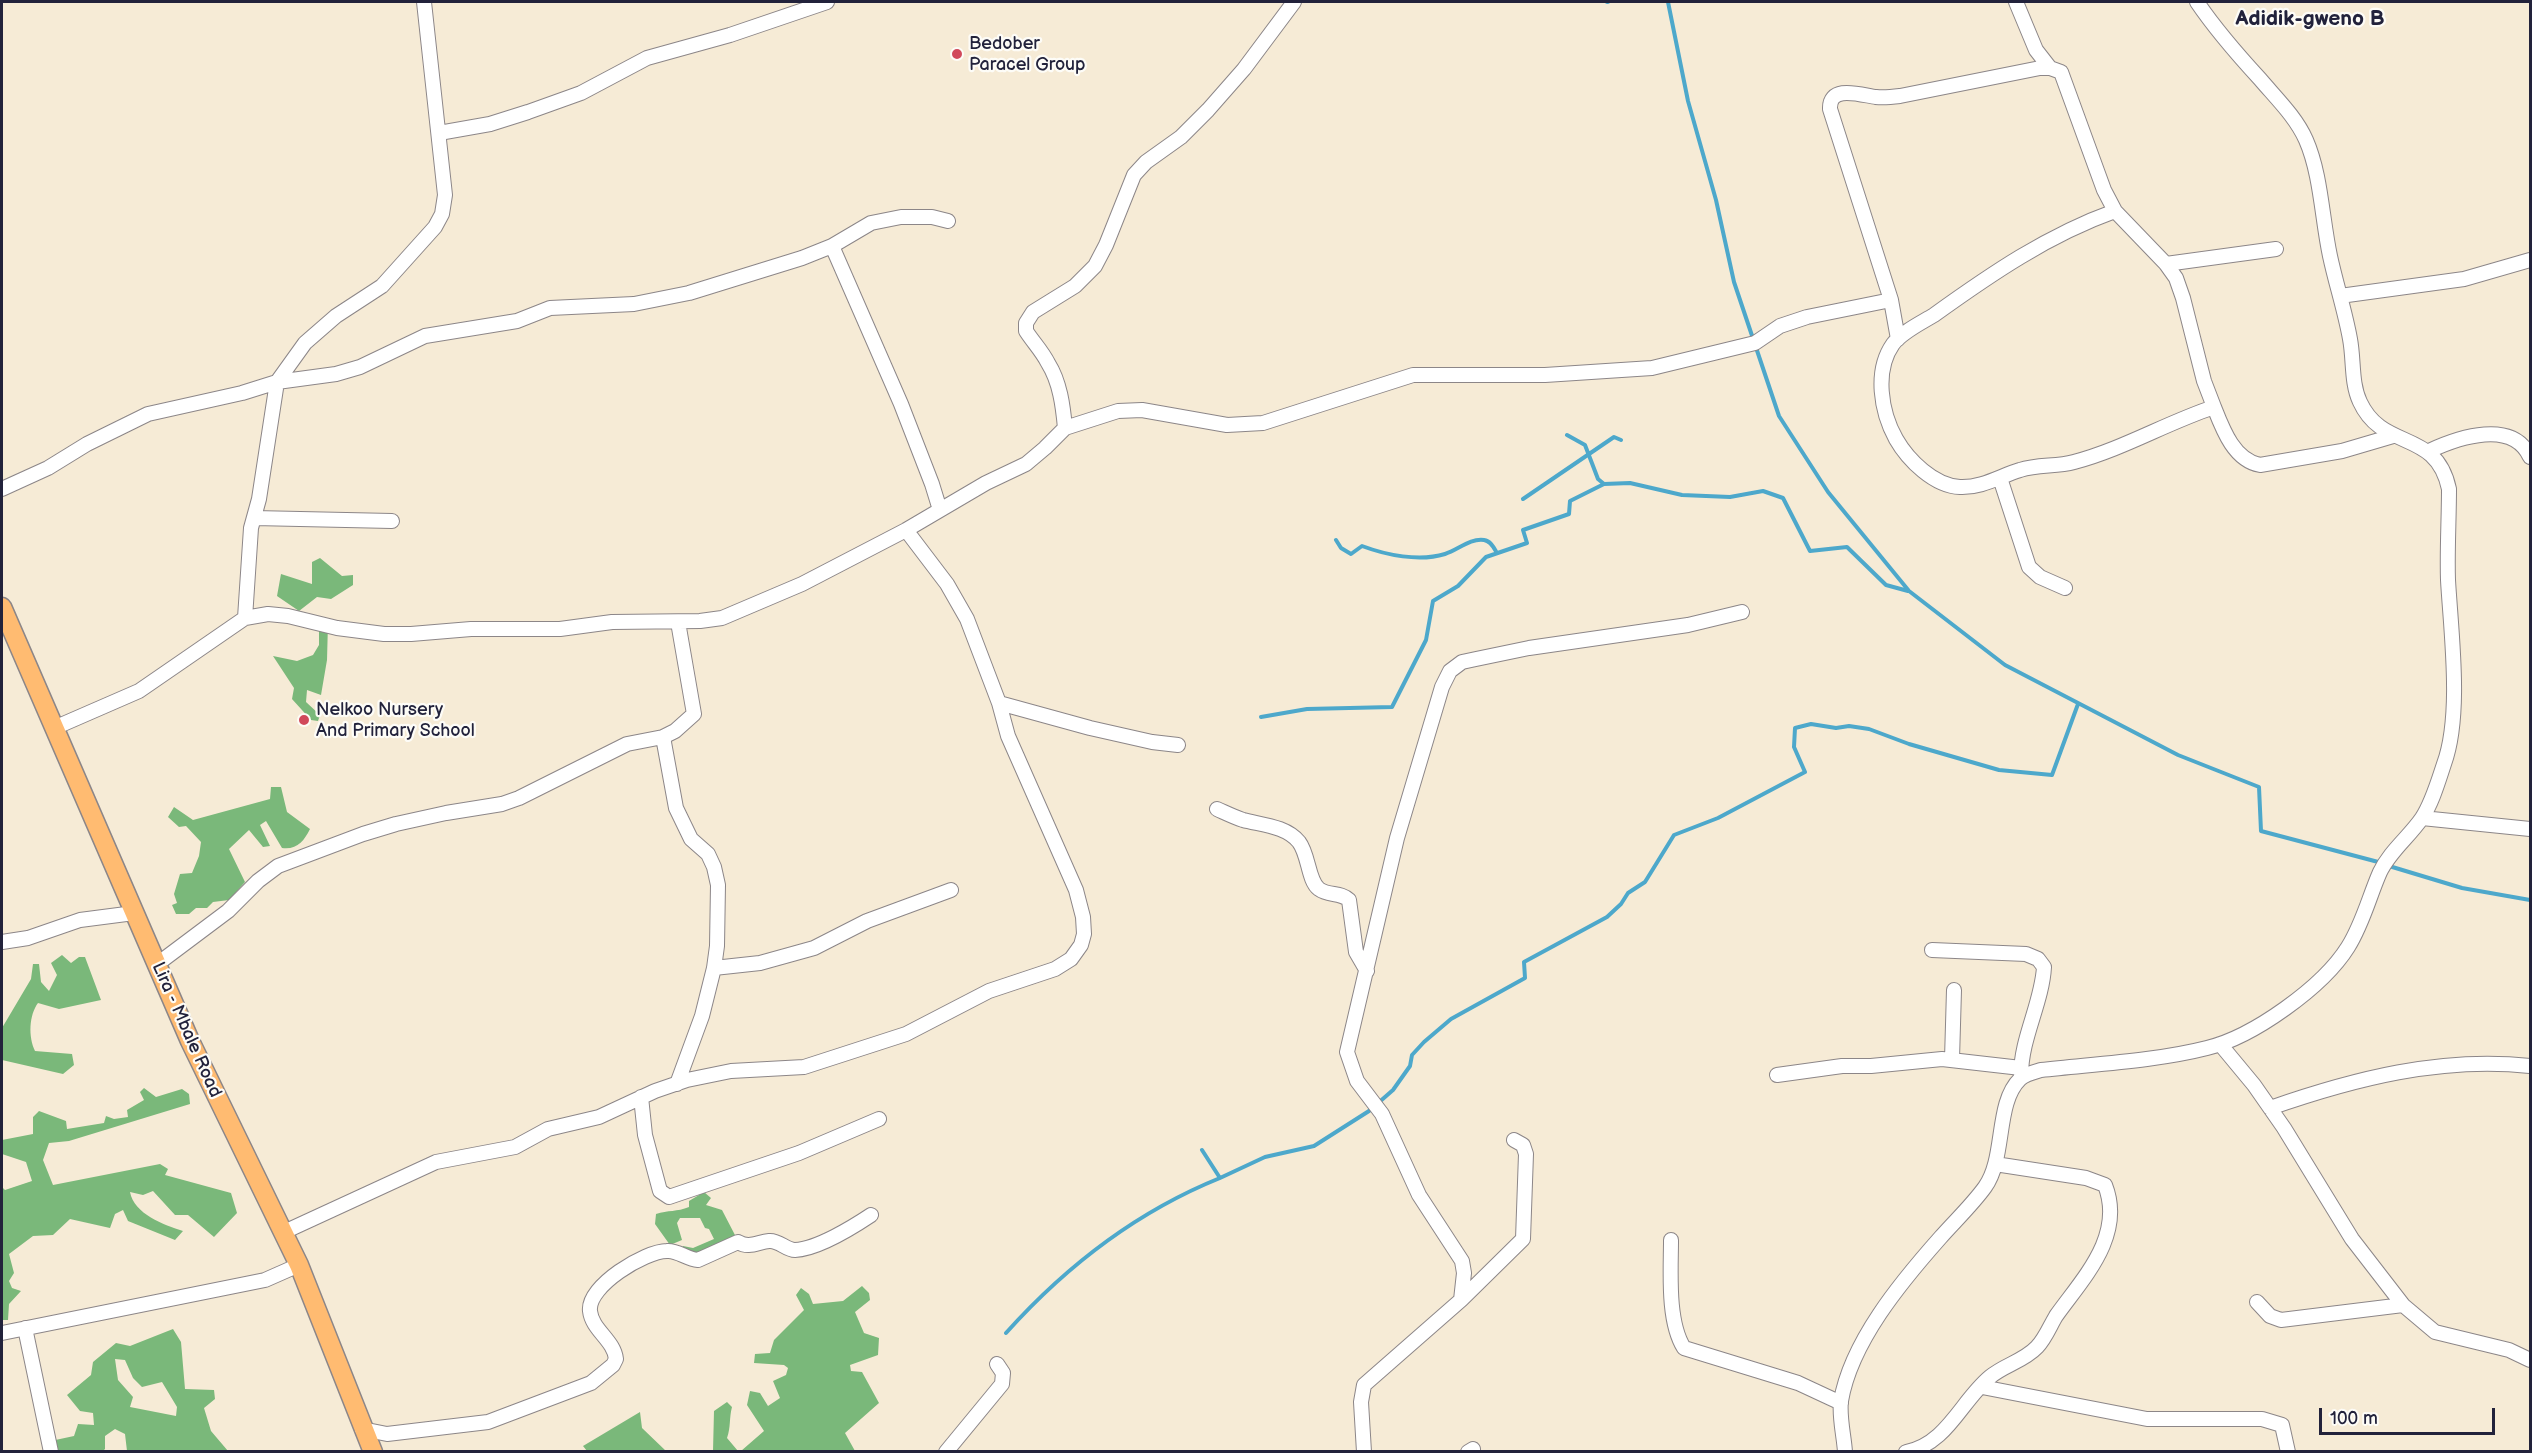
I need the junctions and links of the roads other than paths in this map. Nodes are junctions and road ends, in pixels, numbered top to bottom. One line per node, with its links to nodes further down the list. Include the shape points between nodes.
1 (424, 2): 7 (street)
2 (827, 2): 7 (street, via 647,58 581,93 528,112)
3 (1294, 2): 19 (street, via 1208,110 1134,175 1095,266 1076,286 1029,317 1026,331 1056,380)
4 (2016, 2): 6 (street, via 2036,50)
5 (2197, 2): 14 (street, via 2281,103 2306,140)
6 (2050, 68): 8 (street, via 2061,72); 15 (street, via 2003,74 1916,95 1880,98 1844,92 1831,99 1830,108)
7 (439, 133): 17 (street, via 445,195 435,227 382,286 336,316 305,343)
8 (2115, 211): 13 (street); 16 (street, via 2038,245)
9 (948, 220): 10 (street, via 901,217 871,223)
10 (832, 246): 17 (street, via 689,293 634,304 550,308 517,321 425,336 360,368); 25 (street, via 901,404)
11 (2276, 249): 13 (street)
12 (2530, 260): 14 (street, via 2454,281)
13 (2166, 264): 18 (street, via 2180,289)
14 (2340, 296): 20 (street, via 2359,400 2371,419)
15 (1891, 300): 16 (street); 19 (street, via 1807,317 1780,326 1755,343 1652,368 1545,375 1413,375 1263,423 1227,425 1142,410 1118,411)
16 (1898, 339): 23 (street, via 1884,364 1882,388 1888,420 1903,450 1930,476 1955,487 1986,484)
17 (277, 382): 24 (street, via 148,414); 26 (street)
18 (2214, 407): 20 (street, via 2235,450 2250,463 2260,465 2342,451); 23 (street, via 2072,463 2036,466)
19 (1065, 428): 25 (street, via 1026,464)
20 (2394, 436): 21 (street)
21 (2429, 451): 22 (street, via 2492,434 2517,439); 39 (street, via 2441,464 2449,489 2453,734)
22 (2530, 457)
23 (2000, 478): 29 (street, via 2029,567 2040,577)
24 (2, 489)
25 (940, 510): 28 (street)
26 (254, 518): 27 (street); 32 (street)
27 (392, 521)
28 (906, 530): 33 (street, via 802,584 722,618); 34 (street, via 955,597)
29 (2065, 588)
30 (2, 607): 35 (main road, Lira - Mbale Road)
31 (1742, 612): 47 (street, via 1688,625 1529,648 1462,662 1450,671 1397,838)
32 (245, 618): 33 (street, via 288,616 384,634 560,629 612,621); 35 (street, via 139,691)
33 (678, 622): 36 (street, via 694,714)
34 (999, 703): 37 (street, via 1090,728); 54 (street, via 1008,736 1082,911 1083,939 1071,958 1055,969 989,991 872,1047 804,1067 730,1071)
35 (54, 728): 42 (main road, Lira - Mbale Road)
36 (663, 737): 45 (street, via 627,744 502,804 396,824 278,866 228,911); 46 (street, via 676,808 691,839 708,854 718,885)
37 (1178, 745)
38 (1217, 809): 47 (street, via 1280,829 1296,840 1306,855 1316,887 1349,900 1356,952)
39 (2422, 818): 40 (street); 49 (street, via 2384,864 2360,924 2336,964 2294,1002)
40 (2530, 829)
41 (951, 890): 46 (street, via 867,921 814,948 760,963)
42 (134, 913): 43 (street, via 80,920 28,938); 45 (main road, Lira - Mbale Road)
43 (2, 942)
44 (1932, 950): 52 (street, via 2026,954 2044,967)
45 (156, 965): 61 (main road, Lira - Mbale Road, via 217,1101)
46 (714, 968): 54 (street, via 702,1016)
47 (1367, 971): 64 (street, via 1347,1046 1348,1060 1357,1081 1382,1114 1419,1195 1462,1261)
48 (1954, 990): 50 (street)
49 (2220, 1044): 52 (street, via 2182,1053); 56 (street)
50 (1952, 1059): 52 (street); 53 (street, via 1842,1066)
51 (2530, 1066): 56 (street, via 2473,1063 2428,1068 2328,1088)
52 (2021, 1072): 59 (street, via 2007,1104)
53 (1777, 1075)
54 (676, 1084): 55 (street)
55 (641, 1097): 57 (street, via 645,1135 660,1191 669,1197 800,1153); 61 (street, via 599,1117 549,1129 501,1152 436,1162)
56 (2270, 1108): 66 (street, via 2352,1239)
57 (879, 1119)
58 (1514, 1140): 64 (street, via 1523,1145 1526,1154 1523,1239)
59 (1995, 1164): 71 (street, via 2100,1181 2106,1185 2110,1204 2105,1243 2094,1265 2037,1347 1989,1377); 72 (street, via 1986,1186 1915,1267 1872,1327)
60 (871, 1215): 73 (street, via 818,1243 798,1249 773,1241 748,1246 738,1242 698,1260 666,1251 634,1260 591,1303 592,1319 613,1347 616,1359 591,1383 482,1423 387,1434)
61 (284, 1232): 63 (main road, Lira - Mbale Road)
62 (1671, 1240): 72 (street, via 1673,1309 1684,1348 1798,1383)
63 (299, 1265): 67 (street, via 265,1280); 73 (main road, Lira - Mbale Road)
64 (1461, 1300): 77 (street, via 1364,1385)
65 (2257, 1302): 66 (street, via 2270,1316 2281,1320)
66 (2403, 1305): 69 (street, via 2435,1332 2509,1350)
67 (25, 1328): 68 (street); 74 (street)
68 (2, 1333)
69 (2530, 1360)
70 (997, 1364): 76 (street, via 1003,1373 1002,1384)
71 (1982, 1387): 79 (street, via 1946,1429 1928,1443); 80 (street, via 2147,1419 2277,1422 2282,1425)
72 (1841, 1403): 78 (street)
73 (362, 1429): 75 (main road, Lira - Mbale Road)
74 (51, 1452)
75 (373, 1452)
76 (946, 1452)
77 (1364, 1452)
78 (1845, 1452)
79 (1906, 1452)
80 (2288, 1452)

